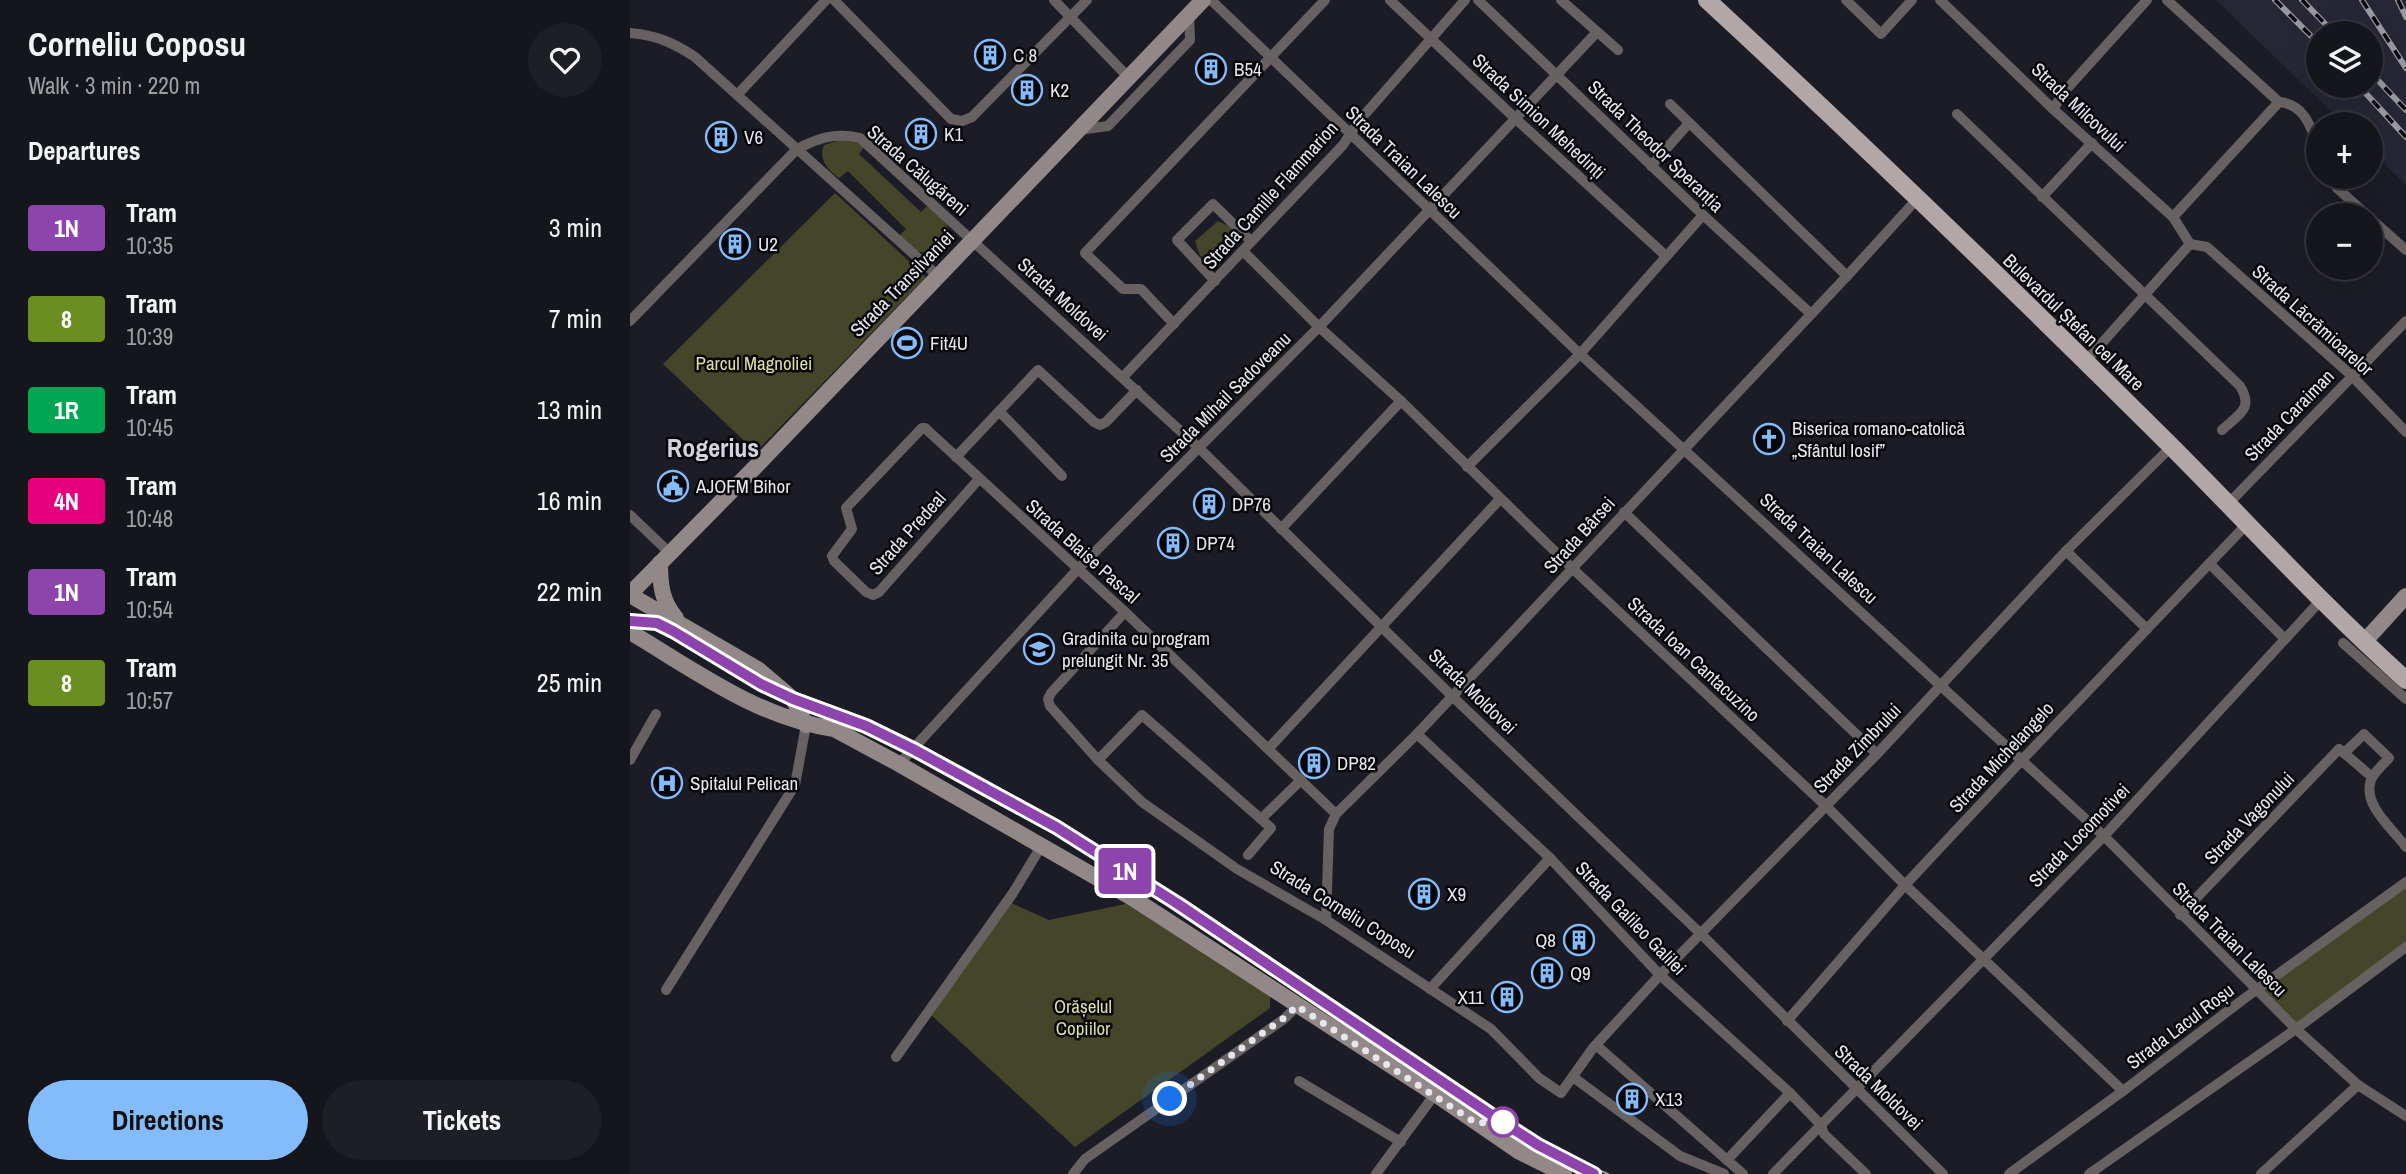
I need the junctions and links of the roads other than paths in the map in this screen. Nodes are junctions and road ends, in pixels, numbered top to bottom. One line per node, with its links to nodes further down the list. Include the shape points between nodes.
1 (826, 0): 27 (street)
2 (834, 0): 19 (street, via 951,119 962,121 972,117)
3 (1054, 0): 19 (street)
4 (1087, 0): 19 (street)
5 (1203, 0): 18 (main road, Strada Transilvaniei)
6 (1211, 0): 24 (street, Strada Traian Lalescu)
7 (1325, 0): 24 (street)
8 (1390, 0): 22 (street, Strada Simion Mehedinți)
9 (1465, 0): 22 (street, Strada Camille Flammarion)
10 (1478, 0): 25 (street, Strada Theodor Speranția)
11 (1561, 0): 20 (street)
12 (1707, 0): 42 (main road, Bulevardul Ștefan cel Mare)
13 (1846, 0): 14 (street, via 1881,34)
14 (1912, 0)
15 (1940, 0): 30 (street, Strada Milcovului)
16 (2147, 0): 30 (street, via 2063,92)
17 (2167, 0): 28 (street)
18 (1189, 14): 26 (main road, Strada Transilvaniei); 35 (street, via 1191,40 1108,125)
19 (1072, 17): 26 (street)
20 (1597, 32): 23 (street); 25 (street, Strada Mihail Sadoveanu)
21 (630, 33): 27 (street, via 675,44)
22 (1431, 38): 32 (street, Strada Simion Mehedinți); 36 (street, Strada Camille Flammarion)
23 (1618, 50)
24 (1269, 57): 36 (street, Strada Traian Lalescu); 61 (street, via 1085,253 1123,289 1141,289)
25 (1558, 76): 32 (street, Strada Mihail Sadoveanu); 39 (street, Strada Theodor Speranția)
26 (1129, 78): 35 (main road, Strada Transilvaniei)
27 (738, 93): 38 (street)
28 (2279, 102): 33 (street, via 2302,111); 46 (street)
29 (1670, 104): 34 (street)
30 (2053, 109): 37 (street, Strada Milcovului)
31 (1956, 114): 41 (street)
32 (1517, 120): 44 (street, Strada Mihail Sadoveanu); 53 (street, Strada Simion Mehedinți)
33 (2306, 120)
34 (1689, 123): 39 (street); 55 (street)
35 (1078, 130): 48 (main road, Strada Transilvaniei)
36 (1350, 134): 44 (street, Strada Traian Lalescu); 49 (street, Strada Camille Flammarion)
37 (2092, 143): 41 (street); 46 (street, Strada Milcovului)
38 (797, 149): 48 (street, Strada Călugăreni, via 820,137 860,138); 54 (street); 59 (street)
39 (1651, 166): 45 (street, Strada Theodor Speranția)
40 (2338, 189): 43 (street)
41 (2042, 197): 57 (street)
42 (1918, 198): 55 (street, Strada Bârsei); 64 (main road, Bulevardul Ștefan cel Mare)
43 (2354, 203)
44 (1430, 212): 62 (street, Strada Mihail Sadoveanu); 63 (street, Strada Traian Lalescu)
45 (1703, 215): 53 (street); 58 (street, Strada Theodor Speranția)
46 (2173, 217): 50 (street, Strada Milcovului)
47 (2383, 230): 51 (street)
48 (973, 240): 54 (main road, Strada Transilvaniei); 66 (street, Strada Moldovei)
49 (1251, 242): 52 (street, Strada Camille Flammarion); 56 (street, via 1213,204 1177,240)
50 (2190, 244): 57 (street); 65 (street, Strada Lăcrămioarelor, via 2207,247)
51 (2406, 250)
52 (1243, 251): 56 (street, Strada Camille Flammarion); 62 (street, Strada Ioan Cantacuzino)
53 (1666, 256): 63 (street)
54 (938, 276): 87 (main road, Strada Transilvaniei)
55 (1847, 276): 58 (street, Strada Bârsei)
56 (1215, 281): 61 (street, Strada Camille Flammarion)
57 (2146, 295): 64 (street); 71 (street, via 2247,398 2246,406)
58 (1811, 314): 75 (street, Strada Bârsei)
59 (630, 321)
60 (2406, 321): 65 (street, Strada Caraiman)
61 (1174, 324): 66 (street, Strada Camille Flammarion)
62 (1320, 327): 68 (street, Strada Ioan Cantacuzino); 74 (street, Strada Mihail Sadoveanu)
63 (1580, 354): 75 (street, Strada Traian Lalescu); 77 (street)
64 (2085, 361): 73 (main road, Bulevardul Ștefan cel Mare)
65 (2351, 376): 72 (street, Strada Lăcrămioarelor); 81 (street, Strada Caraiman)
66 (1123, 377): 67 (street, Strada Moldovei)
67 (1137, 390): 69 (street, via 1100,425 1038,370); 74 (street, Strada Moldovei)
68 (1401, 401): 77 (street, Strada Ioan Cantacuzino); 85 (street)
69 (999, 411): 76 (street); 78 (street)
70 (927, 430): 76 (street, Strada Blaise Pascal); 79 (street, Strada Predeal, via 922,428 846,508 852,529 832,556 866,592 879,592)
71 (2222, 430)
72 (2406, 432)
73 (2171, 447): 81 (main road, Bulevardul Ștefan cel Mare); 86 (street, Strada Zimbrului)
74 (1199, 448): 85 (street, Strada Moldovei); 90 (street, Strada Mihail Sadoveanu)
75 (1685, 448): 82 (street, Strada Bârsei); 103 (street, Strada Traian Lalescu)
76 (956, 457): 79 (street, Strada Blaise Pascal)
77 (1468, 467): 80 (street, Strada Ioan Cantacuzino)
78 (1062, 475)
79 (979, 479): 90 (street, Strada Blaise Pascal)
80 (1500, 499): 89 (street, Strada Ioan Cantacuzino); 96 (street)
81 (2228, 504): 84 (main road, Bulevardul Ștefan cel Mare)
82 (1624, 512): 89 (street, Strada Bârsei); 111 (street)
83 (630, 515): 87 (street)
84 (2248, 524): 88 (street, Strada Michelangelo); 93 (main road, Bulevardul Ștefan cel Mare)
85 (1280, 529): 96 (street, Strada Moldovei)
86 (2066, 551): 97 (street); 103 (street, Strada Zimbrului)
87 (665, 558): 91 (main road, Strada Transilvaniei); 95 (main road, via 660,582 663,597)
88 (2210, 564): 97 (street, Strada Michelangelo); 99 (street)
89 (1573, 569): 104 (street, Strada Bârsei); 118 (street, Strada Ioan Cantacuzino)
90 (1077, 570): 94 (street, Strada Blaise Pascal); 115 (street, Strada Mihail Sadoveanu)
91 (630, 594): 95 (main road)
92 (2406, 596): 100 (main road)
93 (2321, 600): 99 (street, Strada Locomotivei); 100 (main road, Bulevardul Ștefan cel Mare)
94 (1125, 612): 109 (street, Strada Blaise Pascal); 113 (street, Strada Corneliu Coposu, via 1048,699)
95 (680, 622): 107 (main road, via 768,676 793,699)
96 (1382, 627): 104 (street, Strada Moldovei); 109 (street)
97 (2147, 629): 114 (street, Strada Michelangelo)
98 (630, 632): 107 (main road, via 757,706)
99 (2286, 639): 121 (street, Strada Locomotivei)
100 (2364, 642): 102 (main road, Bulevardul Ștefan cel Mare)
101 (2343, 643): 105 (street)
102 (2406, 680)
103 (1941, 685): 111 (street, Strada Zimbrului); 114 (street, Strada Traian Lalescu)
104 (1452, 696): 108 (street, Strada Bârsei); 130 (street, Strada Moldovei)
105 (2406, 699)
106 (656, 714): 112 (street)
107 (806, 725): 115 (main road, via 834,729); 135 (street, via 795,785)
108 (1417, 734): 119 (street, Strada Bârsei); 125 (street, Strada Galileo Galilei)
109 (1269, 748): 117 (street, Strada Blaise Pascal)
110 (2344, 753): 116 (street); 116 (street, Strada Vagonului, via 2364,734 2389,758); 128 (street, Strada Vagonului, via 2339,749)
111 (1878, 754): 118 (street, Strada Zimbrului)
112 (630, 760)
113 (1098, 760): 120 (street, via 1142,715); 129 (street, Strada Corneliu Coposu, via 1142,802 1237,869)
114 (2021, 761): 121 (street, Strada Traian Lalescu); 127 (street, Strada Michelangelo)
115 (899, 764): 122 (main road)
116 (2372, 777): 123 (street, Strada Vagonului, via 2374,808)
117 (1301, 780): 119 (street, Strada Blaise Pascal); 120 (street)
118 (1826, 806): 127 (street, Strada Ioan Cantacuzino); 130 (street, Strada Zimbrului)
119 (1336, 814): 129 (street, via 1329,829)
120 (1261, 819): 124 (street, via 1271,828)
121 (2104, 836): 128 (street, Strada Traian Lalescu); 132 (street, Strada Locomotivei)
122 (1042, 845): 137 (main road); 141 (street)
123 (2406, 847)
124 (1248, 855)
125 (1550, 858): 133 (street, Strada Galileo Galilei); 134 (street)
126 (2406, 882): 136 (street, Strada Lacul Roșu)
127 (1905, 885): 132 (street, Strada Ioan Cantacuzino); 138 (street, Strada Michelangelo)
128 (2180, 915): 136 (street, Strada Traian Lalescu)
129 (1326, 920): 134 (street, Strada Corneliu Coposu)
130 (1701, 934): 133 (street, Strada Zimbrului); 138 (street, Strada Moldovei)
131 (2406, 947): 139 (street)
132 (1983, 960): 145 (street, Strada Locomotivei); 146 (street, Strada Ioan Cantacuzino)
133 (1660, 975): 140 (street, Strada Zimbrului); 147 (street, Strada Galileo Galilei)
134 (1430, 989): 142 (street, Strada Corneliu Coposu, via 1491,1029 1539,1078 1561,1093)
135 (666, 990)
136 (2256, 990): 139 (street, Strada Traian Lalescu); 146 (street, Strada Lacul Roșu)
137 (1297, 1006): 148 (main road); 153 (street, via 1085,1159)
138 (1787, 1021): 145 (street, Strada Moldovei)
139 (2296, 1029): 144 (street, Strada Traian Lalescu); 162 (street)
140 (1596, 1045): 142 (street, Strada Zimbrului); 152 (street)
141 (896, 1057)
142 (1573, 1077): 156 (street, via 1680,1156)
143 (1299, 1081): 151 (street)
144 (2358, 1085): 149 (street, Strada Traian Lalescu); 163 (street)
145 (1856, 1089): 150 (street); 160 (street, Strada Moldovei)
146 (2123, 1091): 161 (street, Strada Lacul Roșu)
147 (1790, 1093): 150 (street, Strada Galileo Galilei); 152 (street)
148 (1435, 1094): 151 (street); 155 (main road, via 1518,1151)
149 (2406, 1116)
150 (1821, 1125): 158 (street); 159 (street, Strada Galileo Galilei, via 1824,1134)
151 (1401, 1142): 154 (street)
152 (1727, 1160): 157 (street)
153 (1073, 1174)
154 (1376, 1174)
155 (1564, 1174)
156 (1724, 1174)
157 (1743, 1174)
158 (1773, 1174)
159 (1866, 1174)
160 (1943, 1174)
161 (2009, 1174)
162 (2089, 1174)
163 (2262, 1174)

